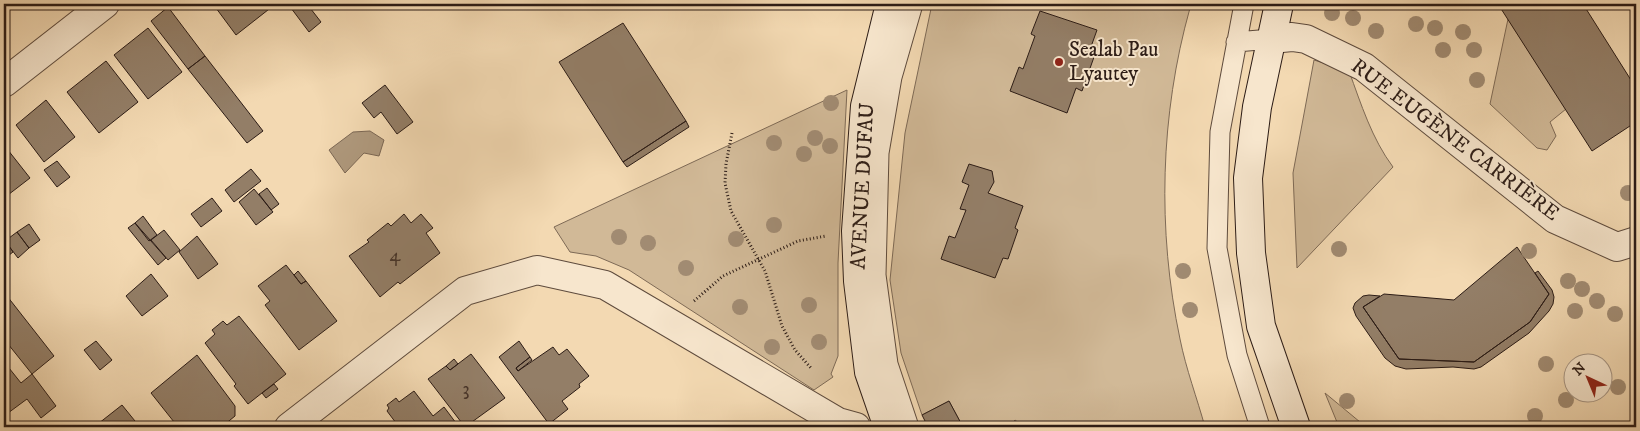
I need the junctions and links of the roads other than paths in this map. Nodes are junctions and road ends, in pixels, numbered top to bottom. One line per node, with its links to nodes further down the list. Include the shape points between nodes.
1 (106, 4): 8 (street)
2 (890, 4): 12 (street, AVENUE DUFAU, via 865,106 856,231 858,281 870,372)
3 (913, 4): 13 (lane, via 892,77 879,153 876,275 888,364)
4 (1244, 4): 7 (lane)
5 (1278, 4): 6 (street)
6 (1271, 39): 7 (lane); 9 (street, RUE EUGÈNE CARRIÈRE, via 1306,39 1364,66 1555,219 1617,247); 15 (street, via 1257,107 1248,178 1251,253 1262,326)
7 (1236, 42): 14 (lane, via 1220,132 1217,248 1237,354)
8 (4, 82)
9 (1636, 241)
10 (289, 427): 11 (street, via 465,291 537,270 604,285 838,422)
11 (856, 427)
12 (888, 427)
13 (909, 427)
14 (1260, 427)
15 (1296, 427)

